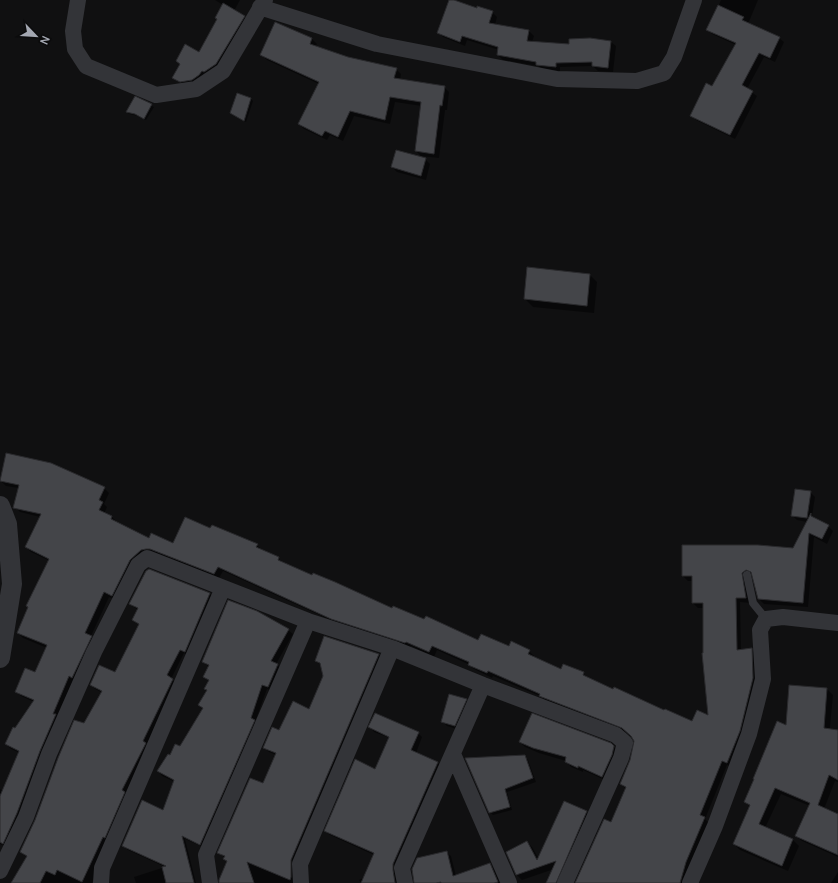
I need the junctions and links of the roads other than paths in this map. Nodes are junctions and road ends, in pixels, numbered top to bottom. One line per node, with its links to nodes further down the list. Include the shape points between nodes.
1 (78, 0): 3 (street, via 73,31 75,49 86,66 156,95 196,89 223,71)
2 (694, 0): 3 (street, via 674,57 664,72 637,81 557,79 377,44)
3 (262, 4)
4 (0, 506): 11 (street, via 7,524 12,584)
5 (748, 575): 7 (lane, via 753,603)
6 (223, 588): 8 (street); 14 (street, via 147,558 138,565 94,652 49,754 26,817); 15 (street, via 102,868)
7 (766, 619): 9 (street, via 783,617); 21 (street, via 760,630 763,679 749,734 715,826)
8 (308, 622): 10 (street); 16 (street, via 206,855)
9 (838, 623)
10 (392, 648): 12 (street); 17 (street, via 300,864)
11 (0, 658)
12 (483, 685): 13 (street); 20 (street, via 616,735 625,743 621,758)
13 (453, 754): 18 (street, via 402,868); 19 (street)
14 (0, 871)
15 (101, 883)
16 (210, 883)
17 (301, 883)
18 (404, 883)
19 (509, 883)
20 (565, 883)
21 (690, 883)

